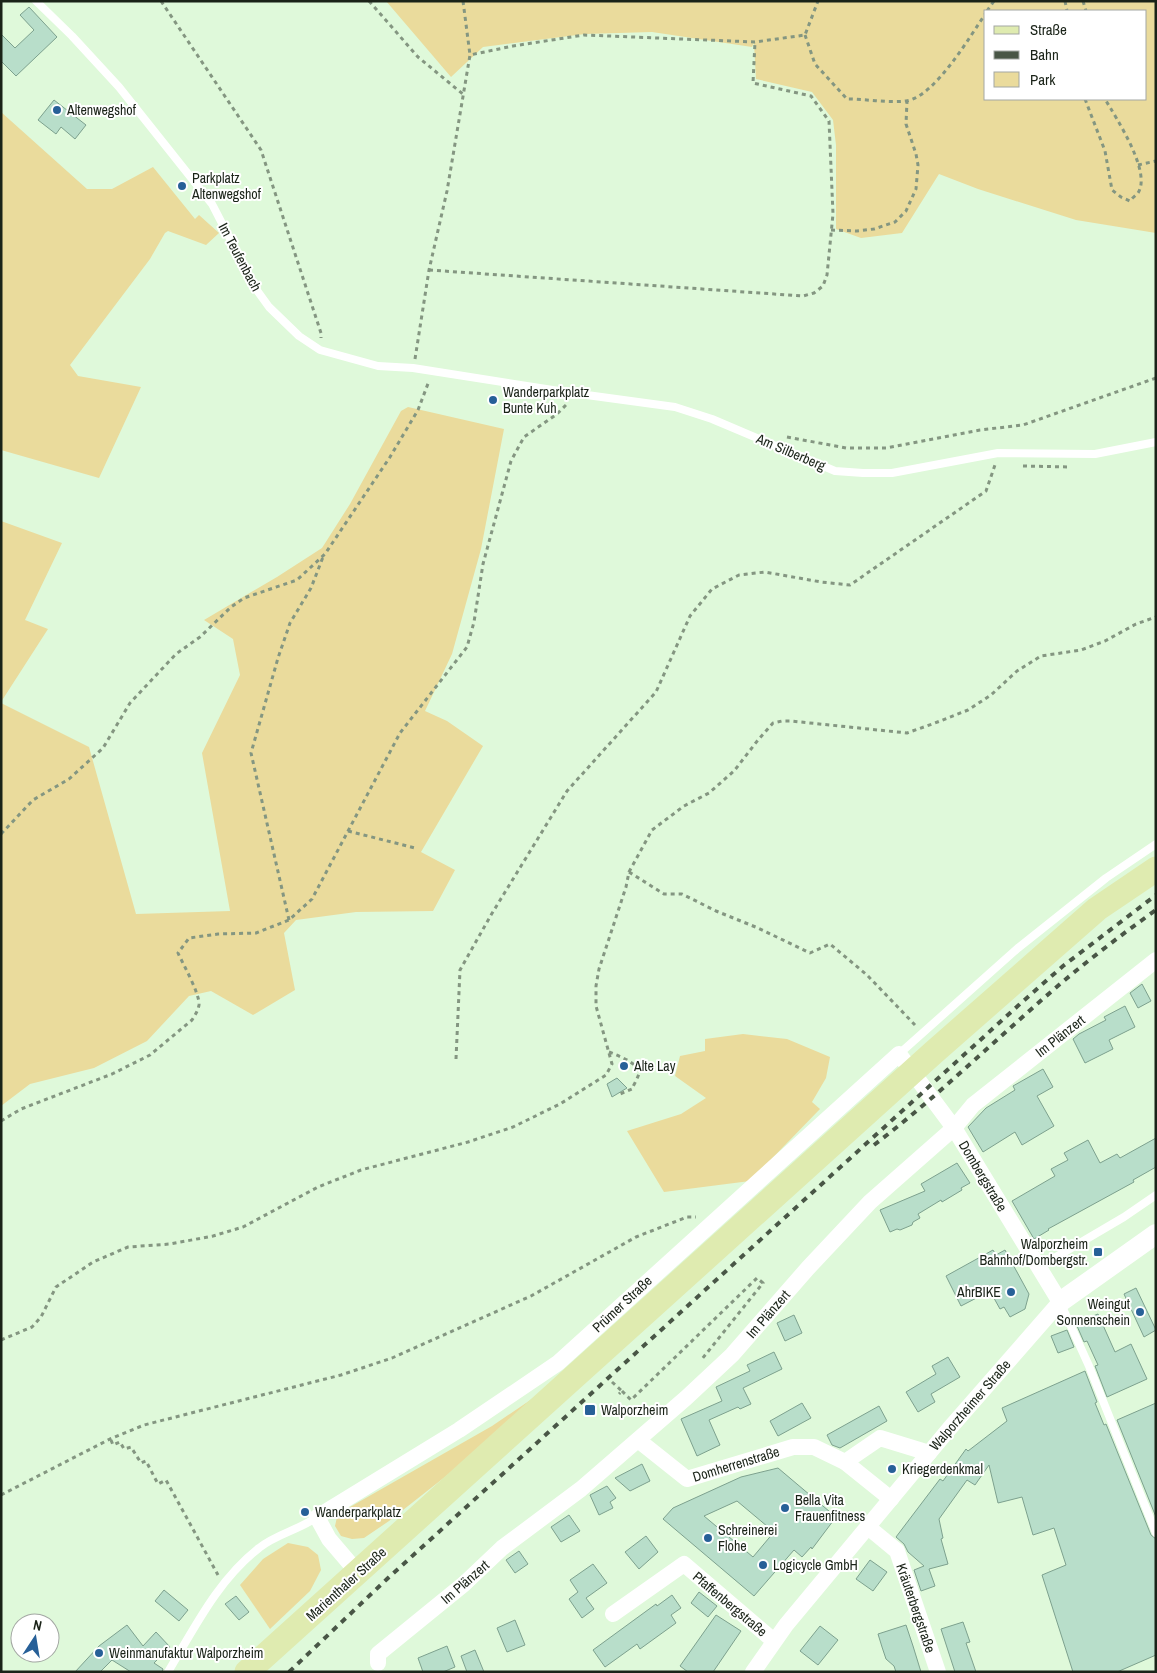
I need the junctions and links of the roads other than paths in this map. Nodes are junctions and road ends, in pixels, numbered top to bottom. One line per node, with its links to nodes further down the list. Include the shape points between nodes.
1 (36, 1): 2 (lane, Im Teufenbach, via 119,87 212,204 256,289 269,307 299,336 320,350 378,366)
2 (431, 371): 3 (lane, Am Silberberg, via 675,408 712,419 835,470 863,473 892,473 998,453 1095,454)
3 (1156, 442)
4 (1156, 844): 7 (lane, via 1106,878 1018,948)
5 (1156, 869): 7 (main road, Marienthaler Straße, via 1097,908)
6 (1156, 960): 9 (street, Im Plänzert, via 973,1104)
7 (928, 1043): 8 (lane); 21 (main road, Marienthaler Straße, via 905,1079)
8 (899, 1054): 9 (street, Dombergstraße); 18 (street, Prümer Straße, via 558,1363 459,1430)
9 (954, 1128): 12 (street, Dombergstraße); 14 (street, Im Plänzert, via 870,1202 732,1355)
10 (1156, 1195): 12 (lane)
11 (1156, 1234): 13 (street, Walporzheimer Straße)
12 (1039, 1267): 13 (street, Dombergstraße)
13 (1060, 1302): 15 (street, Walporzheimer Straße); 20 (lane)
14 (638, 1440): 16 (street, Domherrenstraße, via 687,1480 793,1447 814,1447); 24 (street, Im Plänzert, via 502,1548 464,1584 378,1654)
15 (929, 1453): 16 (street, via 880,1438); 17 (street, Walporzheimer Straße)
16 (845, 1462): 17 (street, Domherrenstraße)
17 (890, 1499): 19 (street, Walporzheimer Straße)
18 (317, 1517): 21 (street, via 329,1539); 26 (lane, Prümer Straße, via 261,1547 233,1571 208,1603)
19 (868, 1527): 23 (street, Walporzheimer Straße); 28 (street, Kräuterbergstraße, via 897,1551)
20 (1156, 1532)
21 (358, 1574): 27 (main road, Marienthaler Straße)
22 (612, 1614): 23 (street, Pfaffenbergstraße, via 684,1564)
23 (774, 1641): 25 (street, Walporzheimer Straße)
24 (378, 1663)
25 (759, 1669)
26 (168, 1672)
27 (247, 1672)
28 (938, 1672)

